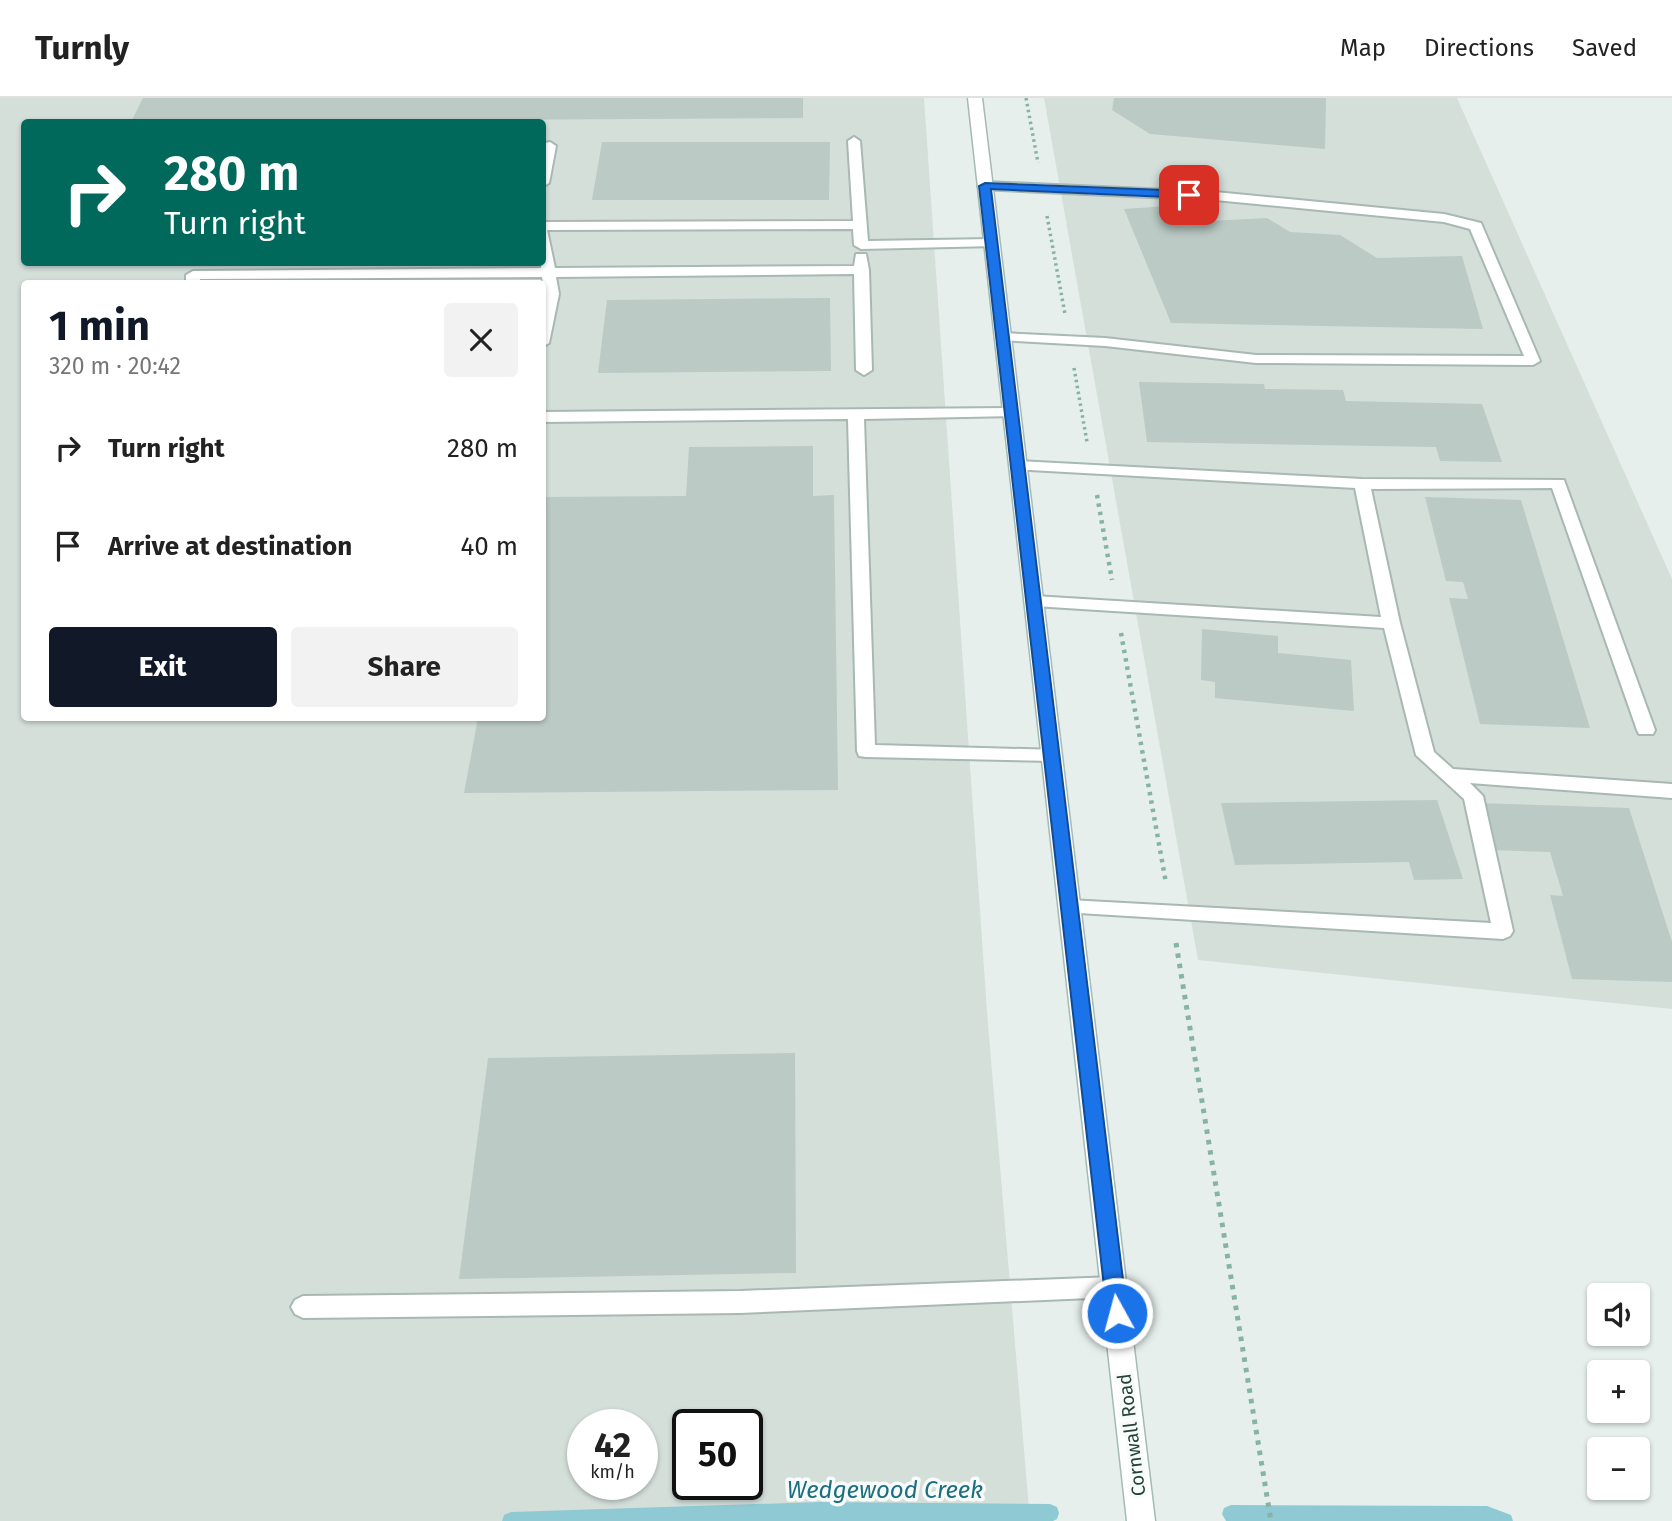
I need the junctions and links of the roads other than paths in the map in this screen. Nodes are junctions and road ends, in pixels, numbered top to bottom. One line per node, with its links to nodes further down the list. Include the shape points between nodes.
1 (975, 98): 5 (main road, Cornwall Road)
2 (854, 141): 6 (lane)
3 (550, 146): 4 (lane)
4 (546, 164)
5 (985, 186): 8 (main road, Cornwall Road); 15 (lane, via 1215,196 1444,218 1476,226 1533,361 1256,359)
6 (859, 225): 7 (lane); 9 (lane)
7 (546, 226)
8 (992, 243): 9 (lane); 15 (main road, Cornwall Road)
9 (861, 245): 11 (lane)
10 (546, 259): 12 (lane)
11 (862, 270): 12 (lane); 16 (lane)
12 (548, 272): 13 (lane); 14 (lane, via 552,294)
13 (193, 274)
14 (546, 323)
15 (1003, 337): 17 (main road, Cornwall Road)
16 (864, 370)
17 (1011, 413): 18 (lane); 20 (main road, Cornwall Road)
18 (856, 414): 19 (lane); 25 (lane, via 866,751)
19 (546, 416)
20 (1018, 466): 21 (lane); 22 (main road, Cornwall Road)
21 (1362, 484): 23 (lane); 24 (lane, via 1558,483)
22 (1034, 601): 23 (lane); 25 (main road, Cornwall Road)
23 (1391, 623): 26 (lane, via 1425,755)
24 (1646, 730)
25 (1052, 755): 28 (main road, Cornwall Road)
26 (1448, 775): 27 (lane); 28 (lane, via 1473,796 1503,931)
27 (1672, 791)
28 (1069, 908): 29 (main road, Cornwall Road)
29 (1114, 1287): 30 (lane, via 740,1302); 31 (main road, Cornwall Road)
30 (303, 1307)
31 (1141, 1521)

